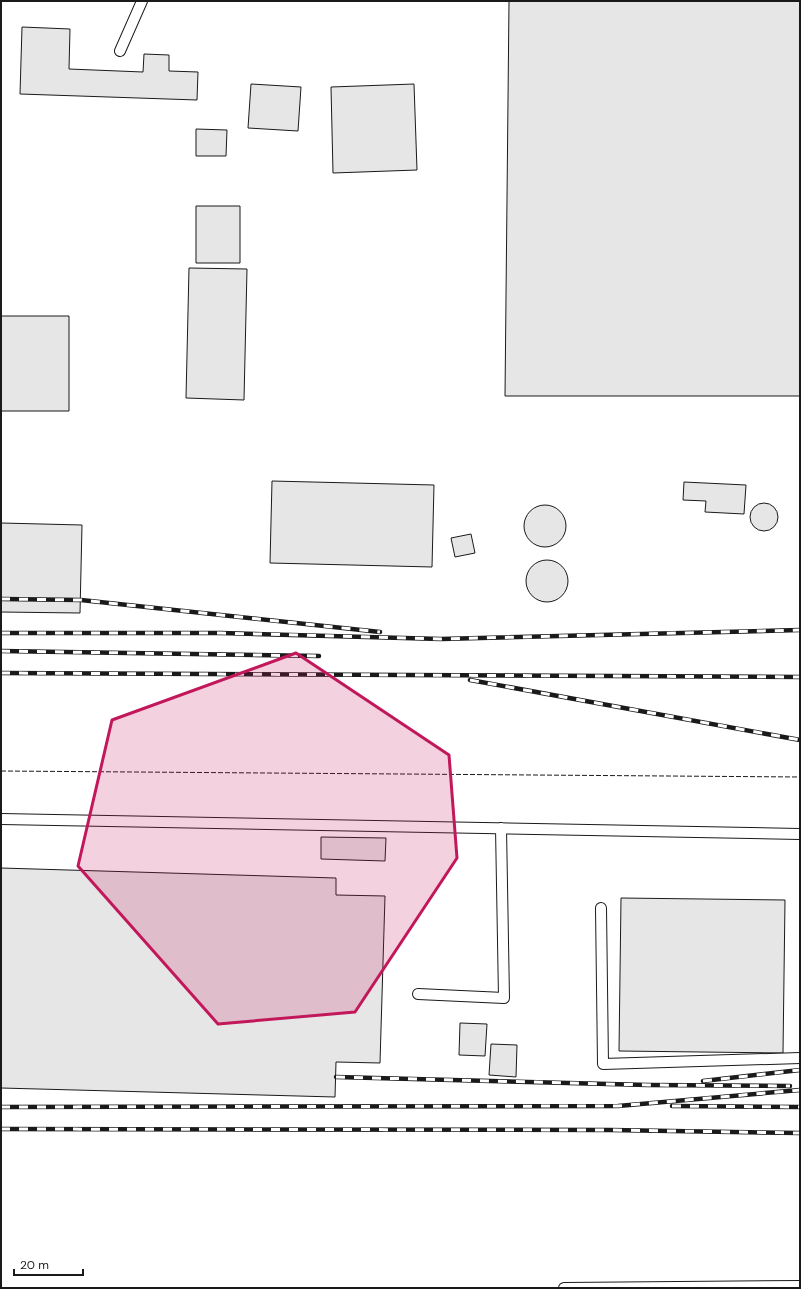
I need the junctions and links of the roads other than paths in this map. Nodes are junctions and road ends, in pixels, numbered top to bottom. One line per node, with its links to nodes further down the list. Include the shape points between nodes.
1 (142, 1): 2 (lane)
2 (120, 51)
3 (1, 819): 4 (lane)
4 (501, 828): 5 (lane); 7 (lane, via 504,998)
5 (800, 834)
6 (601, 908): 8 (lane, via 603,1064)
7 (418, 994)
8 (800, 1058)
9 (800, 1286): 10 (lane)
10 (564, 1288)

